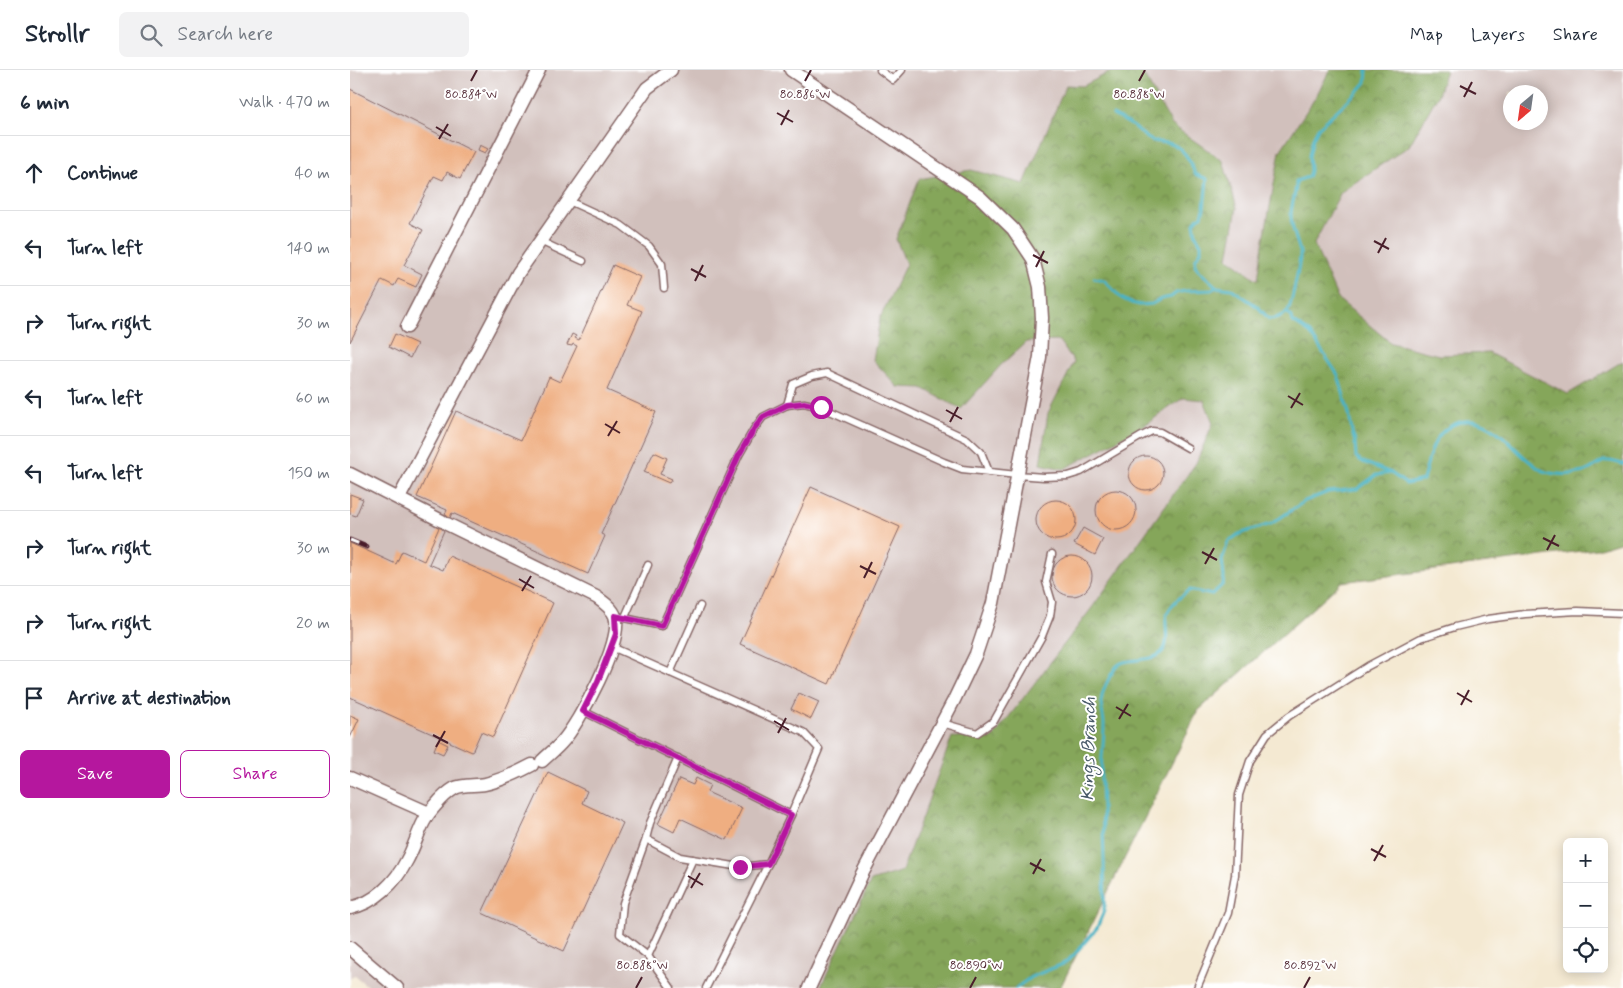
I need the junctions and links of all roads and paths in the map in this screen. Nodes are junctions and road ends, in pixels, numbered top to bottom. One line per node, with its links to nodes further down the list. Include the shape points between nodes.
1 (539, 70): 10 (street)
2 (671, 70): 6 (street, via 647,88)
3 (791, 70): 15 (street, via 980,197 1013,229 1033,258 1040,287 1040,356)
4 (880, 70): 5 (lane, via 893,80)
5 (902, 70)
6 (568, 201): 7 (street); 9 (lane, via 621,225 649,246 662,264)
7 (540, 241): 8 (lane); 16 (street, via 518,273)
8 (584, 261)
9 (664, 288)
10 (407, 327)
11 (787, 405): 13 (lane, via 804,403 821,407 962,469); 13 (lane, via 793,384 828,373 967,439 982,452); 21 (lane, via 763,417 742,449 662,626)
12 (1188, 448): 15 (lane, via 1160,432 1152,432 1081,472 1068,476)
13 (989, 472): 15 (lane)
14 (350, 474): 16 (street)
15 (1017, 475): 25 (street, via 993,603 976,654)
16 (399, 498): 21 (street, via 596,597)
17 (1052, 554): 25 (lane, via 1046,582 1052,602 1050,616 994,721 977,733)
18 (648, 565): 21 (lane)
19 (700, 606): 23 (lane)
20 (1623, 613): 40 (lane, via 1525,614 1488,619 1422,638 1368,666 1289,716 1267,734 1250,761 1239,795 1236,875 1228,913)
21 (620, 617): 22 (street)
22 (612, 647): 23 (lane); 24 (street)
23 (670, 673): 29 (lane, via 803,732 819,749)
24 (583, 711): 26 (lane); 28 (street, via 562,743 537,763 485,784 456,787)
25 (942, 723): 39 (street, via 862,874)
26 (678, 758): 29 (lane); 30 (lane)
27 (350, 778): 28 (street)
28 (429, 813): 33 (street, via 407,861 392,883 376,897)
29 (791, 815): 32 (lane)
30 (646, 839): 31 (lane, via 680,857); 35 (lane, via 623,903 620,934)
31 (693, 859): 32 (lane, via 740,867); 35 (lane)
32 (768, 864): 38 (lane)
33 (350, 908)
34 (350, 948): 36 (street)
35 (648, 956): 37 (lane)
36 (397, 988)
37 (671, 988)
38 (706, 988)
39 (809, 988)
40 (1196, 988)

